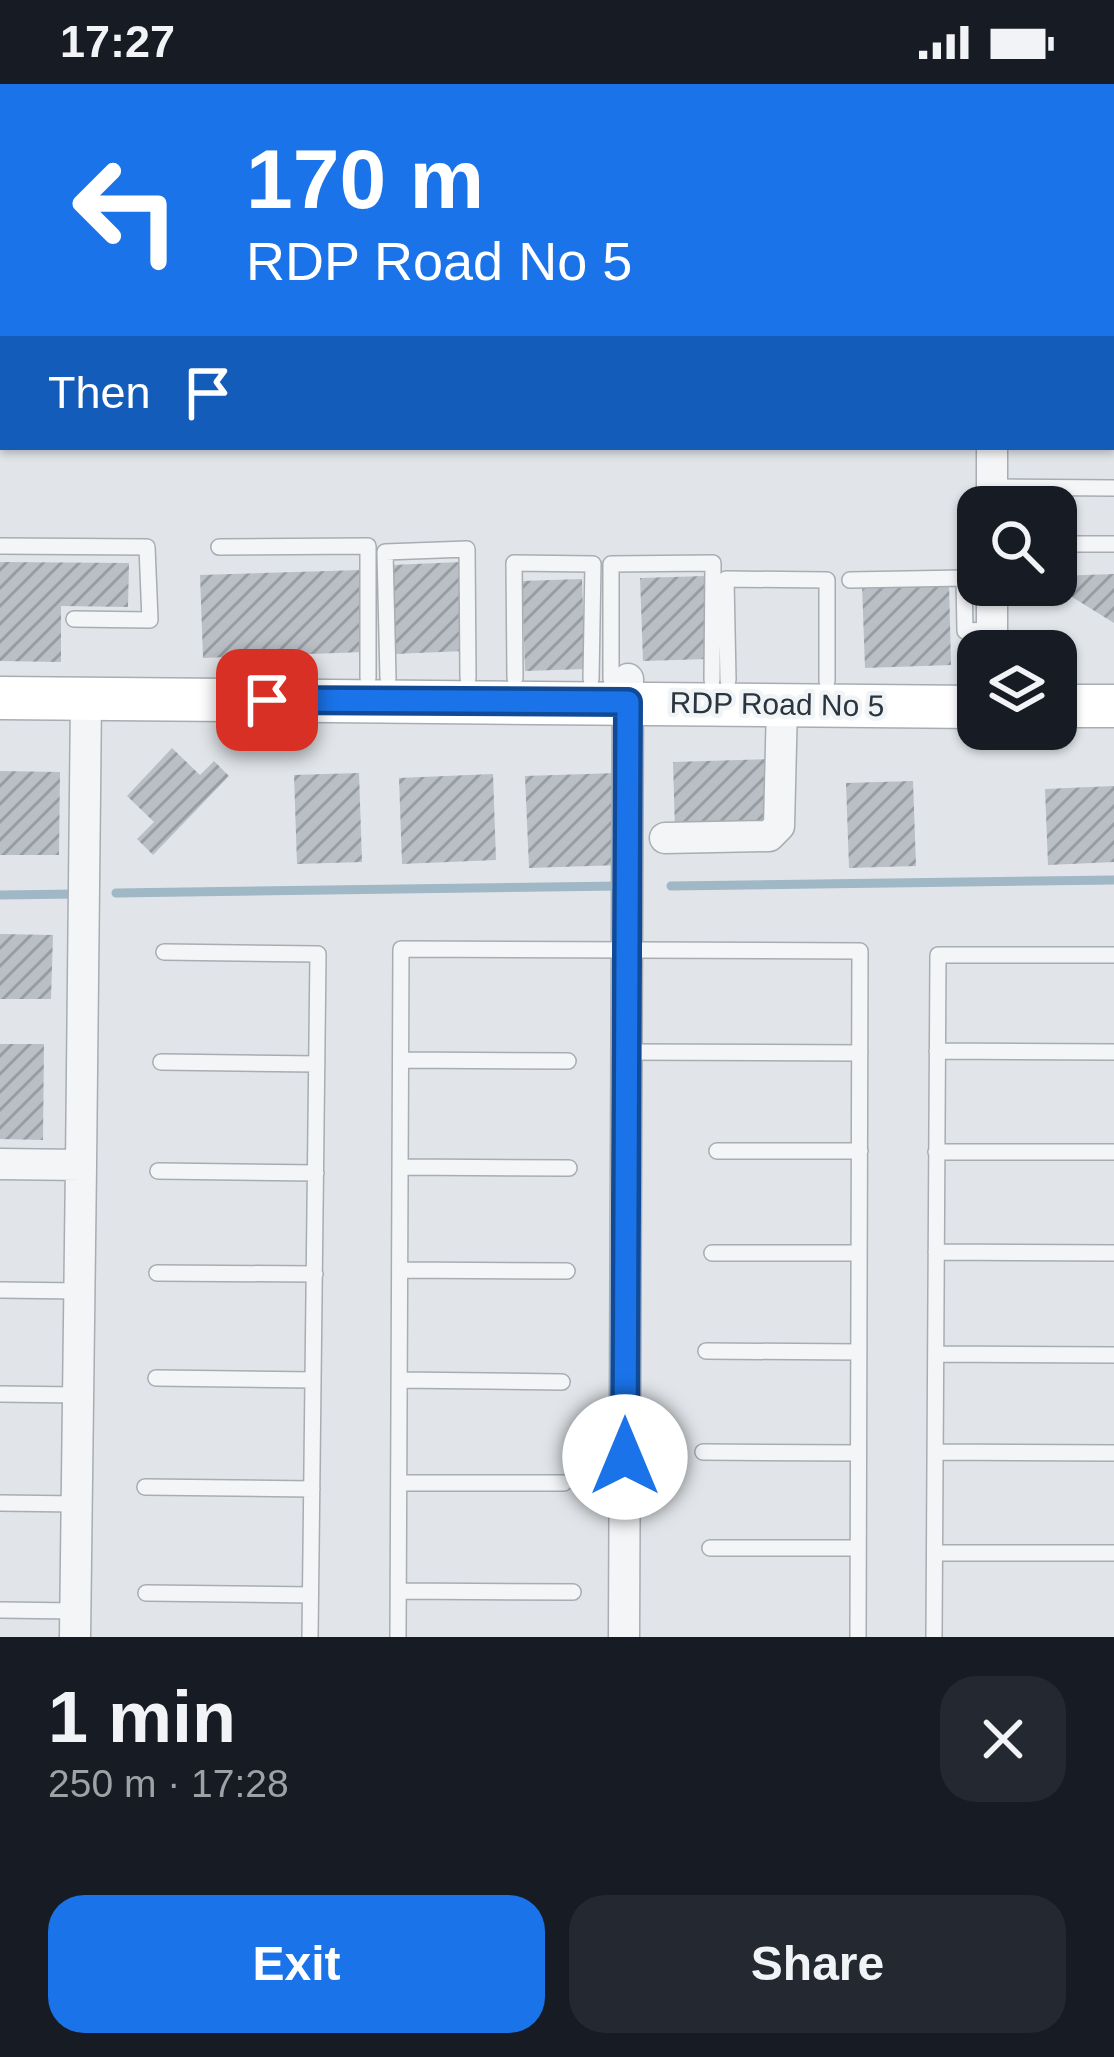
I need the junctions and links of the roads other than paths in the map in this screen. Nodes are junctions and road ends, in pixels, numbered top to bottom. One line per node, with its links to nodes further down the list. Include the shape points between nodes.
1 (992, 450): 2 (street)
2 (992, 486)
3 (1114, 488): 4 (lane)
4 (1077, 491)
5 (1077, 544): 6 (lane)
6 (1114, 544)
7 (0, 546): 10 (lane, via 147,547 150,620)
8 (219, 547): 13 (lane, via 368,546)
9 (850, 580): 11 (lane, via 964,578)
10 (74, 620)
11 (965, 630)
12 (0, 676): 13 (main road, RDP Road No 5)
13 (378, 678): 14 (main road, RDP Road No 5); 14 (lane, via 385,552 467,549)
14 (468, 678): 15 (main road, RDP Road No 5)
15 (515, 679): 21 (main road, RDP Road No 5); 21 (lane, via 514,563 593,563)
16 (720, 680): 17 (main road, RDP Road No 5); 17 (lane, via 725,579 827,580); 21 (main road, RDP Road No 5); 21 (lane, via 713,562 611,564)
17 (827, 681): 19 (main road, RDP Road No 5)
18 (1114, 682): 20 (main road)
19 (957, 683)
20 (1077, 683)
21 (615, 684): 23 (main road, RDP Road No 5); 24 (main road, RDP Road No 5); 29 (street)
22 (0, 698): 23 (main road, RDP Road No 5)
23 (86, 699): 45 (street)
24 (782, 704): 27 (main road, RDP Road No 5); 28 (street, via 779,826 769,836)
25 (1077, 706): 26 (main road)
26 (1114, 706)
27 (957, 707)
28 (665, 838)
29 (627, 950): 33 (street); 35 (lane, via 860,951); 36 (lane, via 401,949)
30 (164, 952): 39 (lane, via 318,954)
31 (1114, 955): 32 (lane, via 938,955)
32 (937, 1051): 34 (lane); 42 (lane)
33 (626, 1052): 35 (lane); 92 (street)
34 (1114, 1052)
35 (860, 1053): 41 (lane)
36 (401, 1060): 37 (lane); 46 (lane)
37 (568, 1060)
38 (161, 1062): 39 (lane)
39 (317, 1064): 49 (lane)
40 (717, 1151): 41 (lane)
41 (860, 1151): 52 (lane)
42 (936, 1152): 43 (lane); 50 (lane)
43 (1114, 1153)
44 (0, 1164): 45 (street)
45 (81, 1165): 59 (street)
46 (400, 1167): 47 (lane); 54 (lane)
47 (569, 1168)
48 (158, 1171): 49 (lane)
49 (316, 1173): 57 (lane)
50 (936, 1252): 53 (lane); 62 (lane)
51 (712, 1253): 52 (lane)
52 (859, 1253): 61 (lane)
53 (1114, 1253)
54 (400, 1270): 55 (lane); 66 (lane)
55 (567, 1271)
56 (157, 1273): 57 (lane)
57 (314, 1274): 65 (lane)
58 (0, 1290): 59 (lane)
59 (79, 1291): 69 (street)
60 (706, 1351): 61 (lane)
61 (859, 1352): 72 (lane)
62 (936, 1354): 63 (lane); 71 (lane)
63 (1114, 1355)
64 (157, 1378): 65 (lane)
65 (313, 1380): 77 (lane)
66 (399, 1380): 67 (lane); 74 (lane)
67 (562, 1382)
68 (0, 1394): 69 (lane)
69 (78, 1395): 79 (street)
70 (703, 1452): 72 (lane)
71 (935, 1452): 73 (lane); 82 (lane)
72 (858, 1453): 81 (lane)
73 (1114, 1453)
74 (399, 1483): 75 (lane); 84 (lane)
75 (564, 1483)
76 (145, 1486): 77 (lane)
77 (312, 1489): 87 (lane)
78 (0, 1504): 79 (lane)
79 (77, 1504): 89 (street)
80 (710, 1548): 81 (lane)
81 (858, 1548): 93 (lane)
82 (934, 1552): 83 (lane); 94 (lane)
83 (1114, 1553)
84 (398, 1591): 85 (lane); 91 (lane)
85 (573, 1592)
86 (146, 1593): 87 (lane)
87 (310, 1595): 90 (lane)
88 (0, 1610): 89 (lane)
89 (75, 1624)
90 (310, 1637)
91 (398, 1637)
92 (624, 1637)
93 (858, 1637)
94 (934, 1637)

